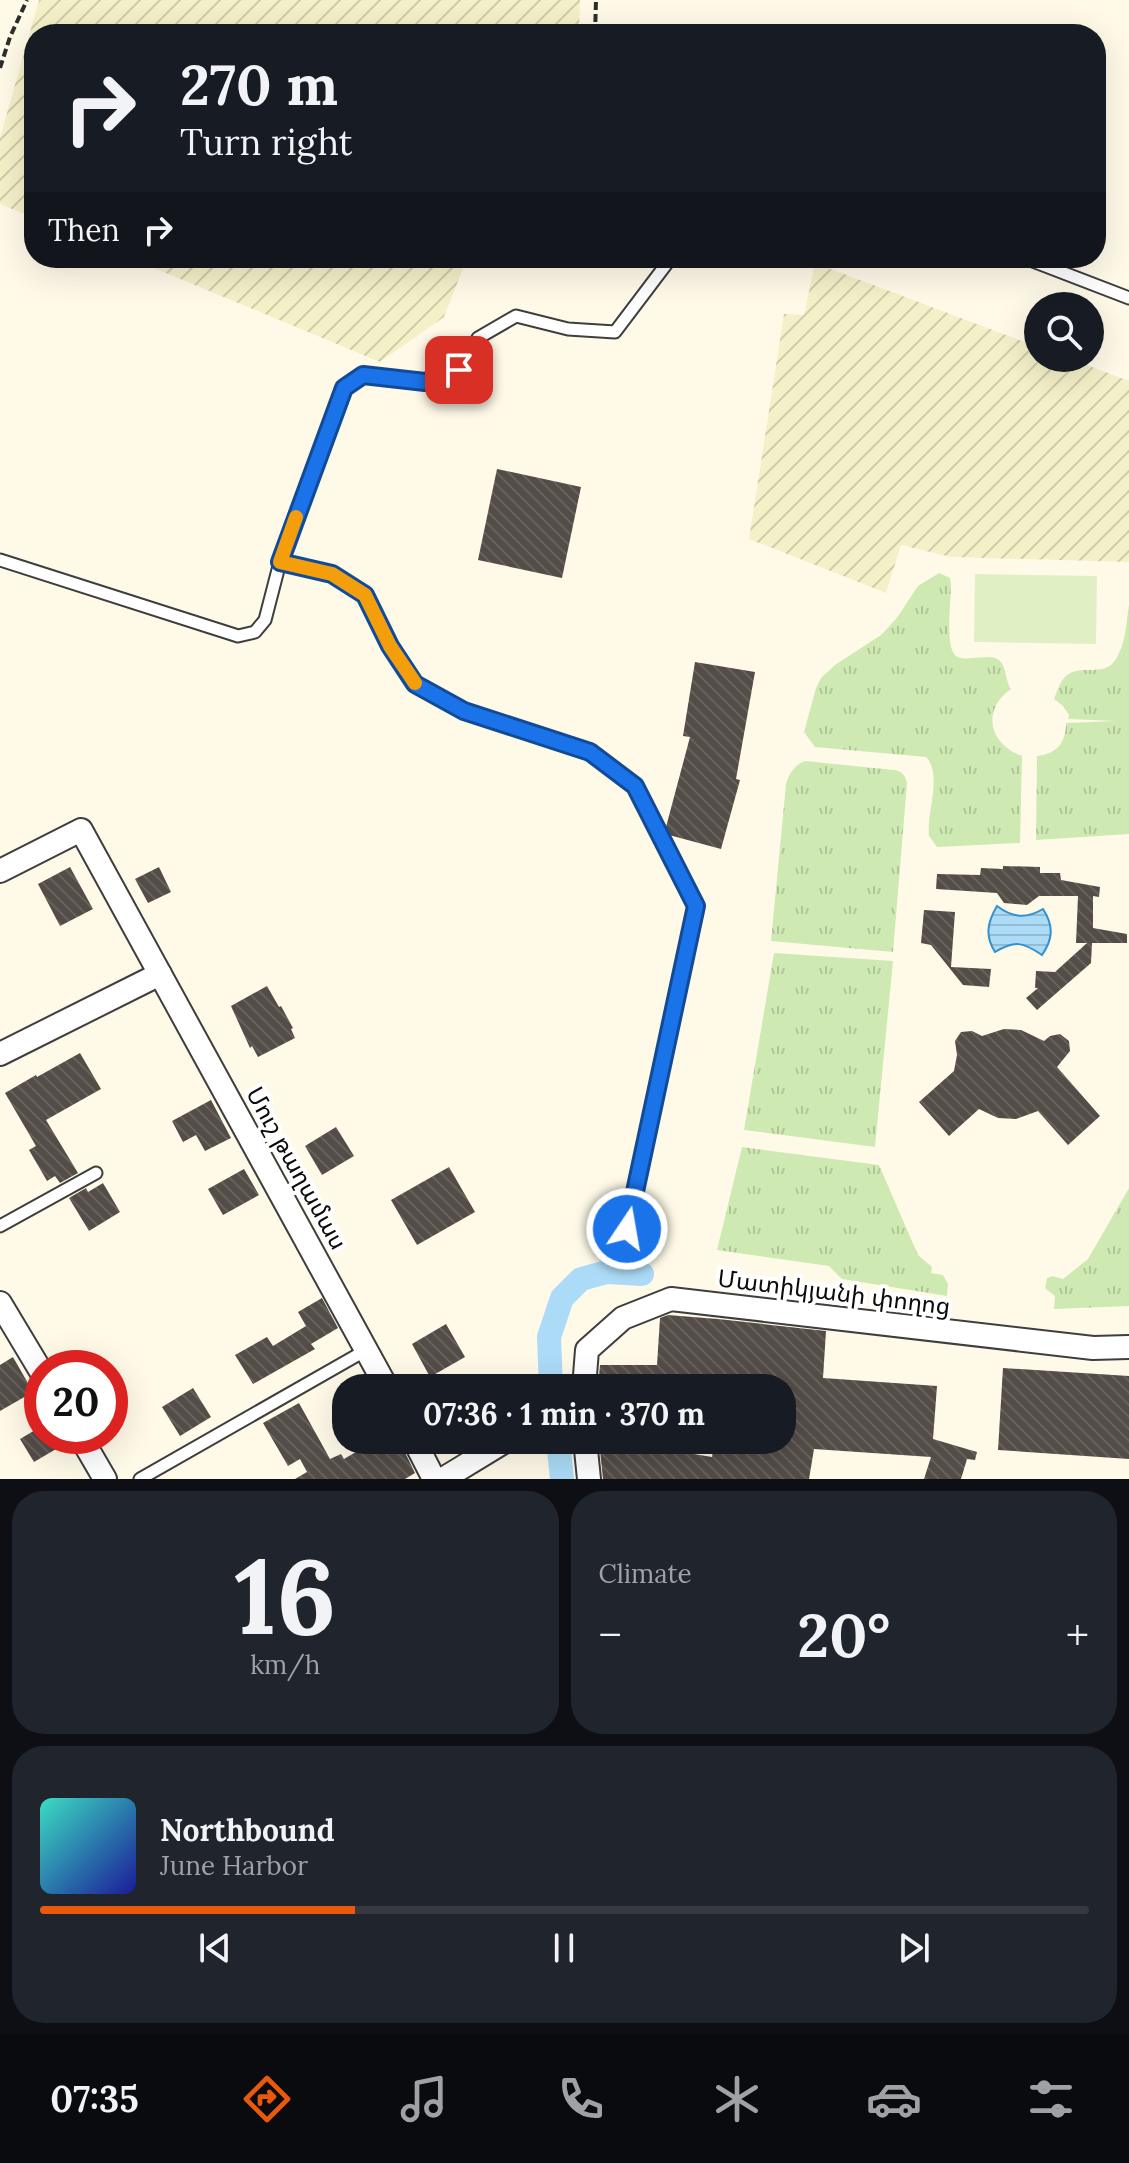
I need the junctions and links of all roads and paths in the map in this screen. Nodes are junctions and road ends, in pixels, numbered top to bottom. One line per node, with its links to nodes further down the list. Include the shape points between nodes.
1 (27, 0): 4 (path)
2 (596, 0): 3 (path)
3 (595, 24)
4 (0, 68)
5 (663, 268): 9 (lane, via 615,332 568,329 516,316 478,338 459,370 425,382 363,375 344,388)
6 (1051, 268): 7 (lane)
7 (1129, 298)
8 (0, 560): 9 (lane, via 238,636 255,632 265,620)
9 (280, 562): 15 (lane, via 332,574 365,595 415,684 464,711 590,752 635,786 696,906)
10 (0, 871): 11 (street, Մուշ թաղամաս, via 81,830)
11 (160, 974): 12 (street); 18 (street, Մուշ թաղամաս)
12 (0, 1054)
13 (96, 1173): 14 (lane)
14 (0, 1226)
15 (627, 1229)
16 (0, 1303): 19 (street)
17 (1129, 1347): 21 (street, Մատիկյանի փողոց, via 1093,1348 671,1299 623,1318 587,1350)
18 (368, 1349): 20 (street, Մուշ թաղամաս); 27 (lane)
19 (28, 1350)
20 (380, 1374)
21 (585, 1374)
22 (90, 1454): 26 (street)
23 (421, 1454): 28 (street)
24 (484, 1454): 29 (street)
25 (586, 1454): 30 (street)
26 (105, 1479)
27 (140, 1479)
28 (434, 1479)
29 (443, 1479)
30 (589, 1479)

